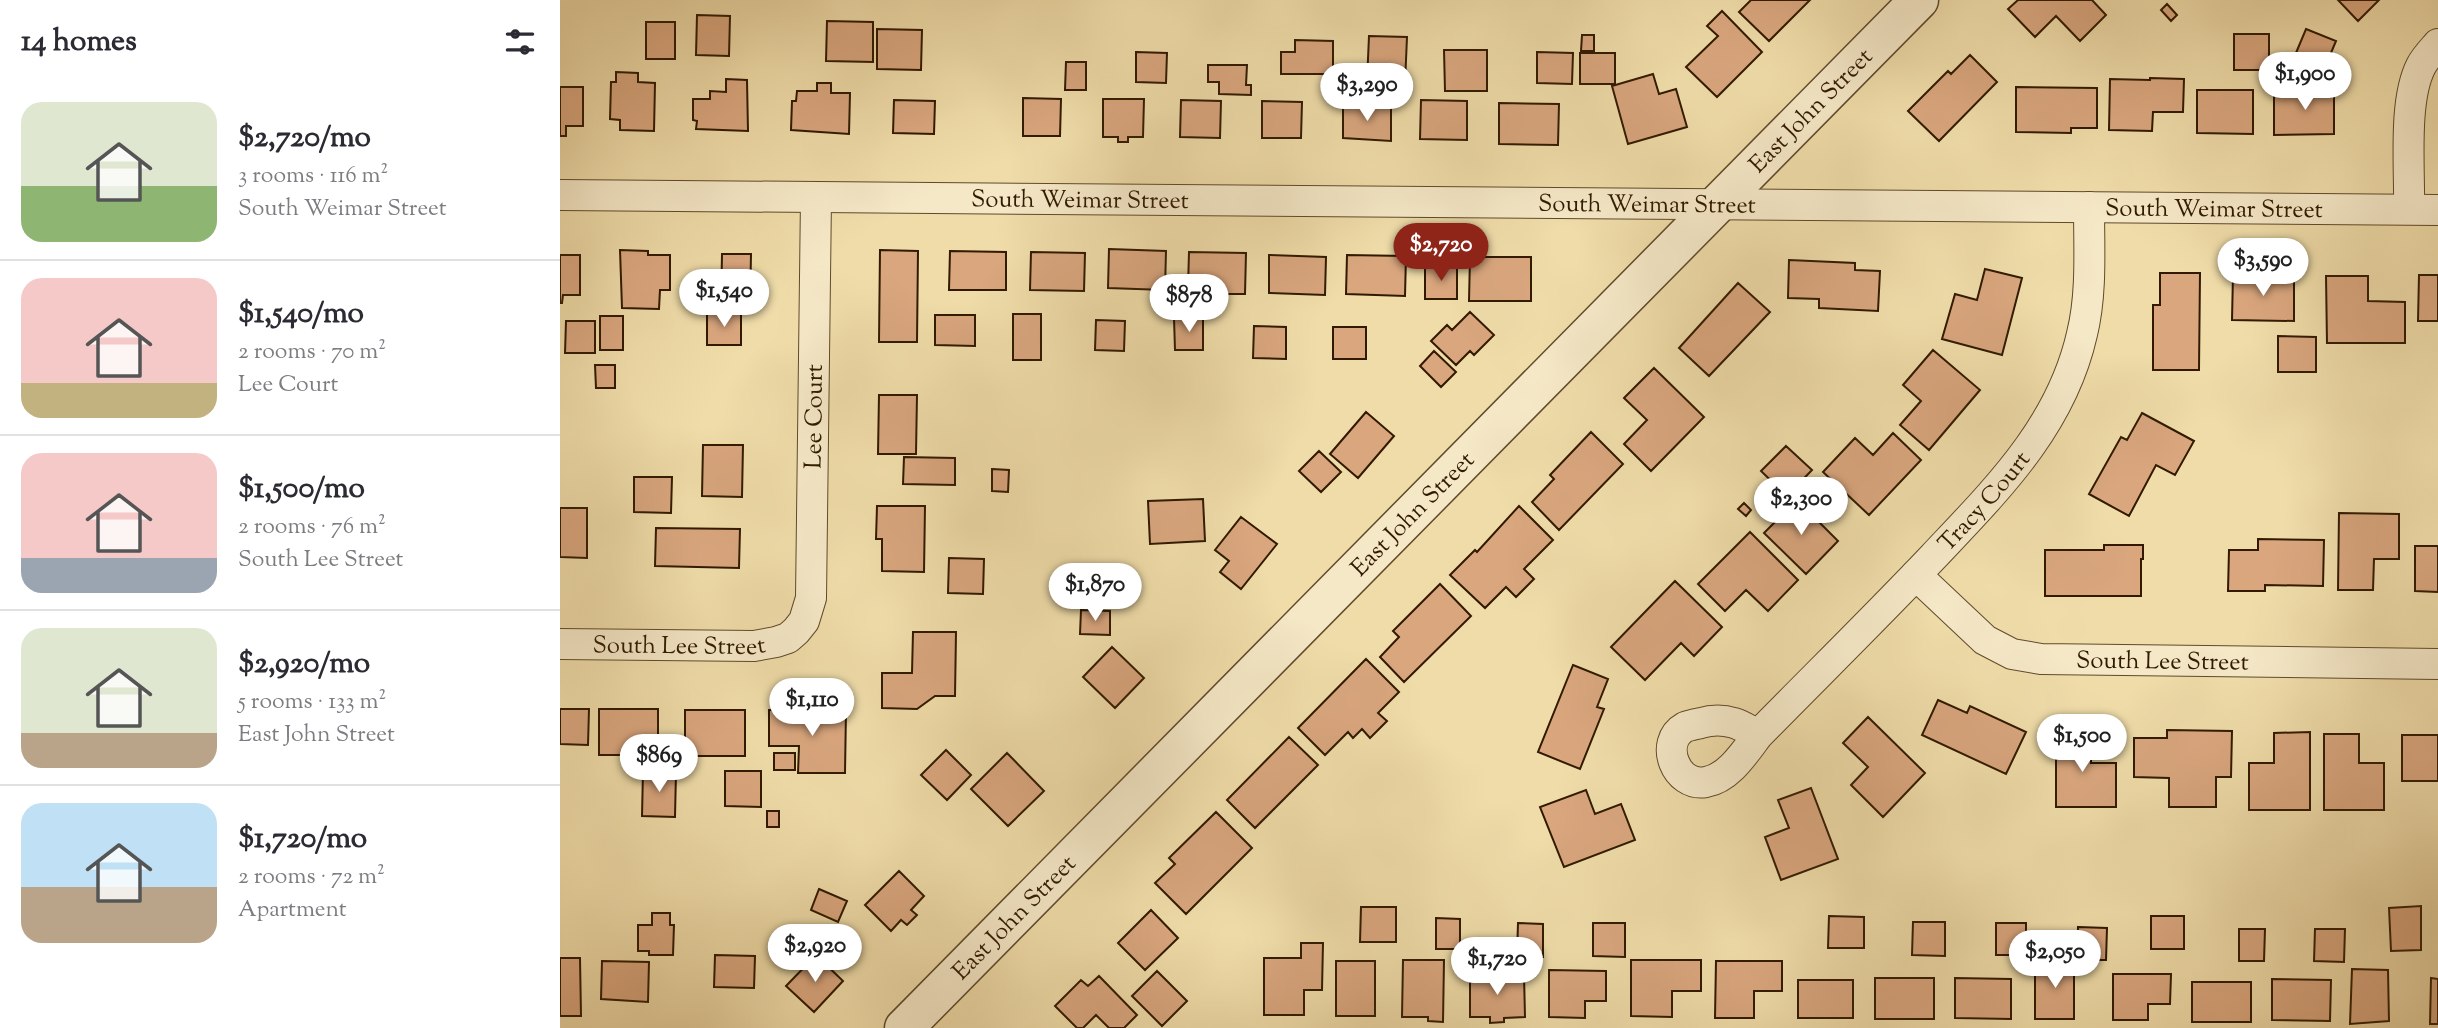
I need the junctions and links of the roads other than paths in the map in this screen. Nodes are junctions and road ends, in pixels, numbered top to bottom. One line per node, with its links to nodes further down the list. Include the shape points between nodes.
1 (1919, 0): 5 (street, East John Street)
2 (2438, 44): 7 (street, via 2414,84 2410,111)
3 (560, 195): 4 (street, South Weimar Street)
4 (816, 197): 5 (street, South Weimar Street); 9 (street, Lee Court, via 811,598)
5 (1718, 204): 6 (street, South Weimar Street); 13 (street, East John Street)
6 (2090, 207): 7 (street, South Weimar Street); 8 (street, Tracy Court, via 2083,334 2053,410 2007,479)
7 (2424, 209)
8 (1916, 575): 11 (street, South Lee Street, via 1985,640 2012,654 2041,659); 12 (street, Tracy Court)
9 (796, 631): 10 (street, South Lee Street, via 788,638 754,646)
10 (560, 644)
11 (2438, 664)
12 (1758, 735)
13 (904, 1028)

